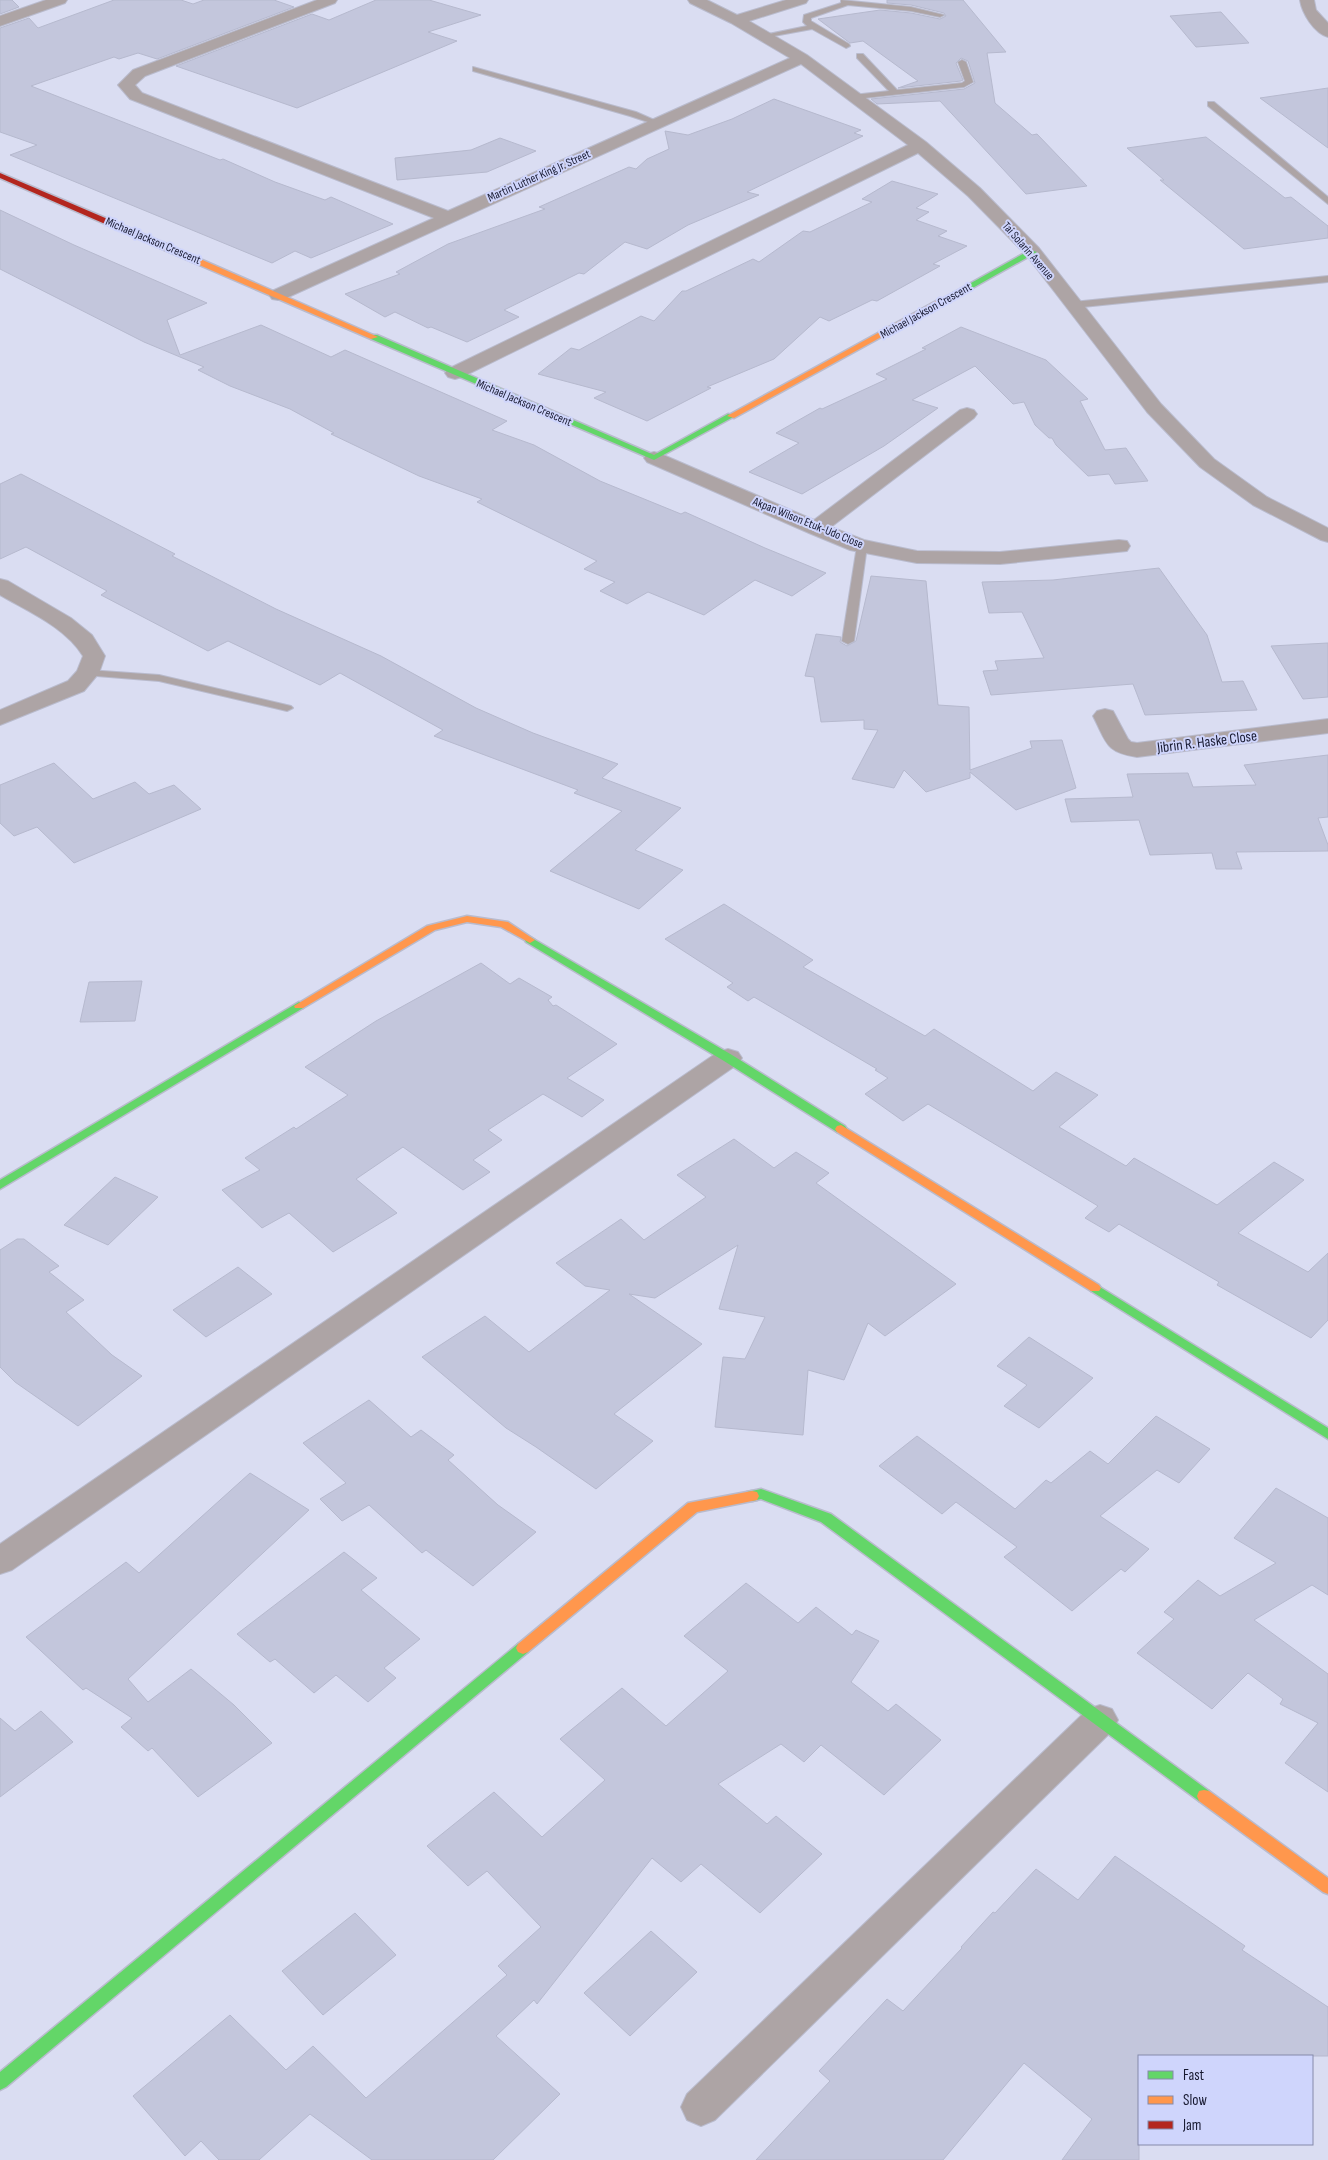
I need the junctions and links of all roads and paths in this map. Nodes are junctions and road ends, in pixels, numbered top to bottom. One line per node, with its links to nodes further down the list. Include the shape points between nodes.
1 (60, 0): 9 (street)
2 (330, 0): 25 (street, via 139,72 126,84 136,96)
3 (695, 0): 8 (street, Tai Solarin Avenue)
4 (801, 0): 8 (street)
5 (1307, 0): 11 (street, via 1309,11)
6 (846, 2): 7 (lane); 10 (lane, via 807,17)
7 (940, 15)
8 (736, 20): 12 (street, Tai Solarin Avenue)
9 (0, 21)
10 (813, 27): 12 (lane); 13 (lane)
11 (1328, 32)
12 (763, 36): 15 (street, Tai Solarin Avenue)
13 (846, 46)
14 (860, 56): 18 (lane)
15 (802, 58): 19 (street, Tai Solarin Avenue); 21 (street, Martin Luther King Jr. Street)
16 (962, 62): 18 (lane, via 969,79 964,86)
17 (476, 69): 21 (lane)
18 (895, 92): 19 (lane)
19 (856, 96): 22 (street, Tai Solarin Avenue)
20 (1211, 104): 24 (lane)
21 (657, 123): 25 (street, Martin Luther King Jr. Street)
22 (920, 146): 26 (street, Tai Solarin Avenue, via 974,192); 30 (street)
23 (0, 175): 28 (street, Michael Jackson Crescent)
24 (1328, 201)
25 (447, 218): 28 (street, Martin Luther King Jr. Street)
26 (1033, 252): 29 (street, Tai Solarin Avenue); 32 (street, Michael Jackson Crescent)
27 (1328, 279): 29 (lane)
28 (278, 295): 30 (street, Michael Jackson Crescent)
29 (1073, 305): 34 (street, Tai Solarin Avenue, via 1154,408 1207,463 1260,501)
30 (455, 373): 32 (street, Michael Jackson Crescent)
31 (967, 414): 33 (street)
32 (654, 458): 33 (street, Akpan Wilson Etuk-Udo Close)
33 (816, 529): 35 (street, Akpan Wilson Etuk-Udo Close)
34 (1328, 536)
35 (862, 546): 36 (street, Akpan Wilson Etuk-Udo Close, via 917,556 1000,558); 38 (lane)
36 (1119, 546)
37 (0, 586): 39 (street, via 63,623 84,640 94,656)
38 (848, 641)
39 (88, 673): 40 (lane, via 159,678); 42 (street, via 76,686)
40 (287, 708)
41 (1105, 716): 43 (street, Jibrin R. Haske Close, via 1118,742 1124,748 1137,750)
42 (0, 718)
43 (1328, 726)
44 (728, 1058): 45 (street, via 504,924 467,919 431,928); 46 (street); 47 (street)
45 (0, 1185)
46 (1328, 1434)
47 (0, 1561)
48 (1100, 1720): 49 (street); 50 (street, via 826,1518 761,1494 693,1507); 51 (street)
49 (1328, 1887)
50 (0, 2082)
51 (701, 2107)

